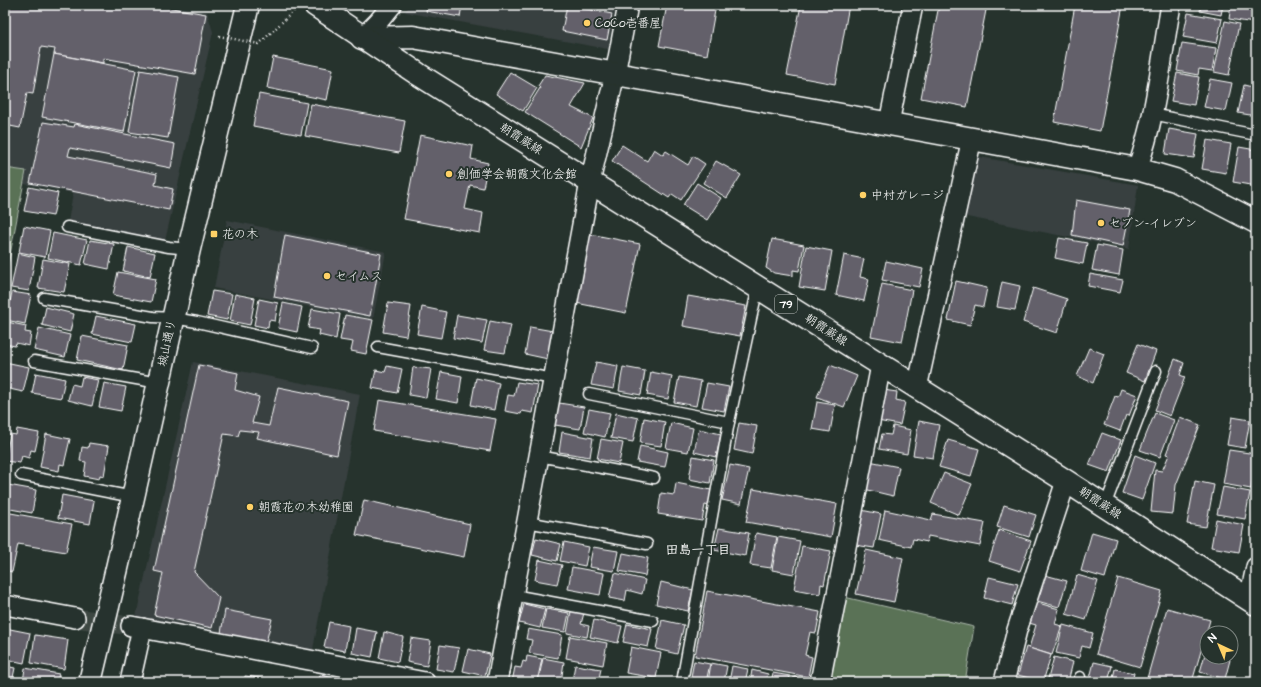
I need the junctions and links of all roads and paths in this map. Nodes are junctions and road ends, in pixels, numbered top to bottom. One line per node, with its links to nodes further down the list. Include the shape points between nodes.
1 (248, 5): 19 (street, 城山通り)
2 (300, 5): 8 (path, bridge, via 259,44)
3 (314, 5): 9 (street, 朝霞蕨線 / 79)
4 (392, 5): 9 (street)
5 (628, 5): 10 (street)
6 (913, 5): 12 (street)
7 (1171, 5): 11 (street)
8 (219, 36)
9 (362, 38): 10 (street, via 413,37); 16 (street, 朝霞蕨線 / 79)
10 (615, 74): 12 (street); 16 (street)
11 (1152, 114): 13 (lane); 15 (street)
12 (889, 124): 14 (street)
13 (1256, 135)
14 (972, 138): 15 (street); 30 (street)
15 (1137, 169): 17 (street, via 1175,180)
16 (590, 182): 20 (street, 朝霞蕨線 / 79); 28 (street)
17 (1256, 222)
18 (67, 227): 19 (lane)
19 (189, 249): 22 (street, 城山通り)
20 (758, 286): 26 (street, 朝霞蕨線 / 79); 32 (lane)
21 (44, 298): 22 (lane, via 153,317)
22 (173, 318): 24 (lane); 29 (street, 城山通り)
23 (378, 347): 28 (lane)
24 (312, 348)
25 (34, 361): 29 (lane)
26 (881, 365): 30 (street, 朝霞蕨線 / 79); 52 (street)
27 (1156, 371): 38 (lane)
28 (554, 379): 33 (street)
29 (158, 384): 37 (street, 城山通り)
30 (917, 388): 36 (street, 朝霞蕨線 / 79)
31 (589, 394): 32 (lane)
32 (729, 422): 51 (lane)
33 (539, 456): 35 (lane); 39 (street)
34 (21, 475): 37 (lane)
35 (654, 478)
36 (1066, 481): 38 (street, 朝霞蕨線 / 79); 53 (street, via 1017,630)
37 (133, 497): 47 (street, 城山通り)
38 (1105, 506): 43 (street, 朝霞蕨線 / 79)
39 (527, 522): 40 (lane); 42 (street)
40 (647, 544)
41 (1256, 567): 43 (street)
42 (513, 595): 46 (lane); 50 (street)
43 (1252, 601)
44 (5, 605): 45 (street)
45 (75, 618)
46 (654, 621)
47 (90, 682)
48 (130, 682): 49 (street, via 137,627)
49 (425, 682)
50 (497, 682)
51 (682, 682)
52 (820, 682)
53 (1004, 682)

